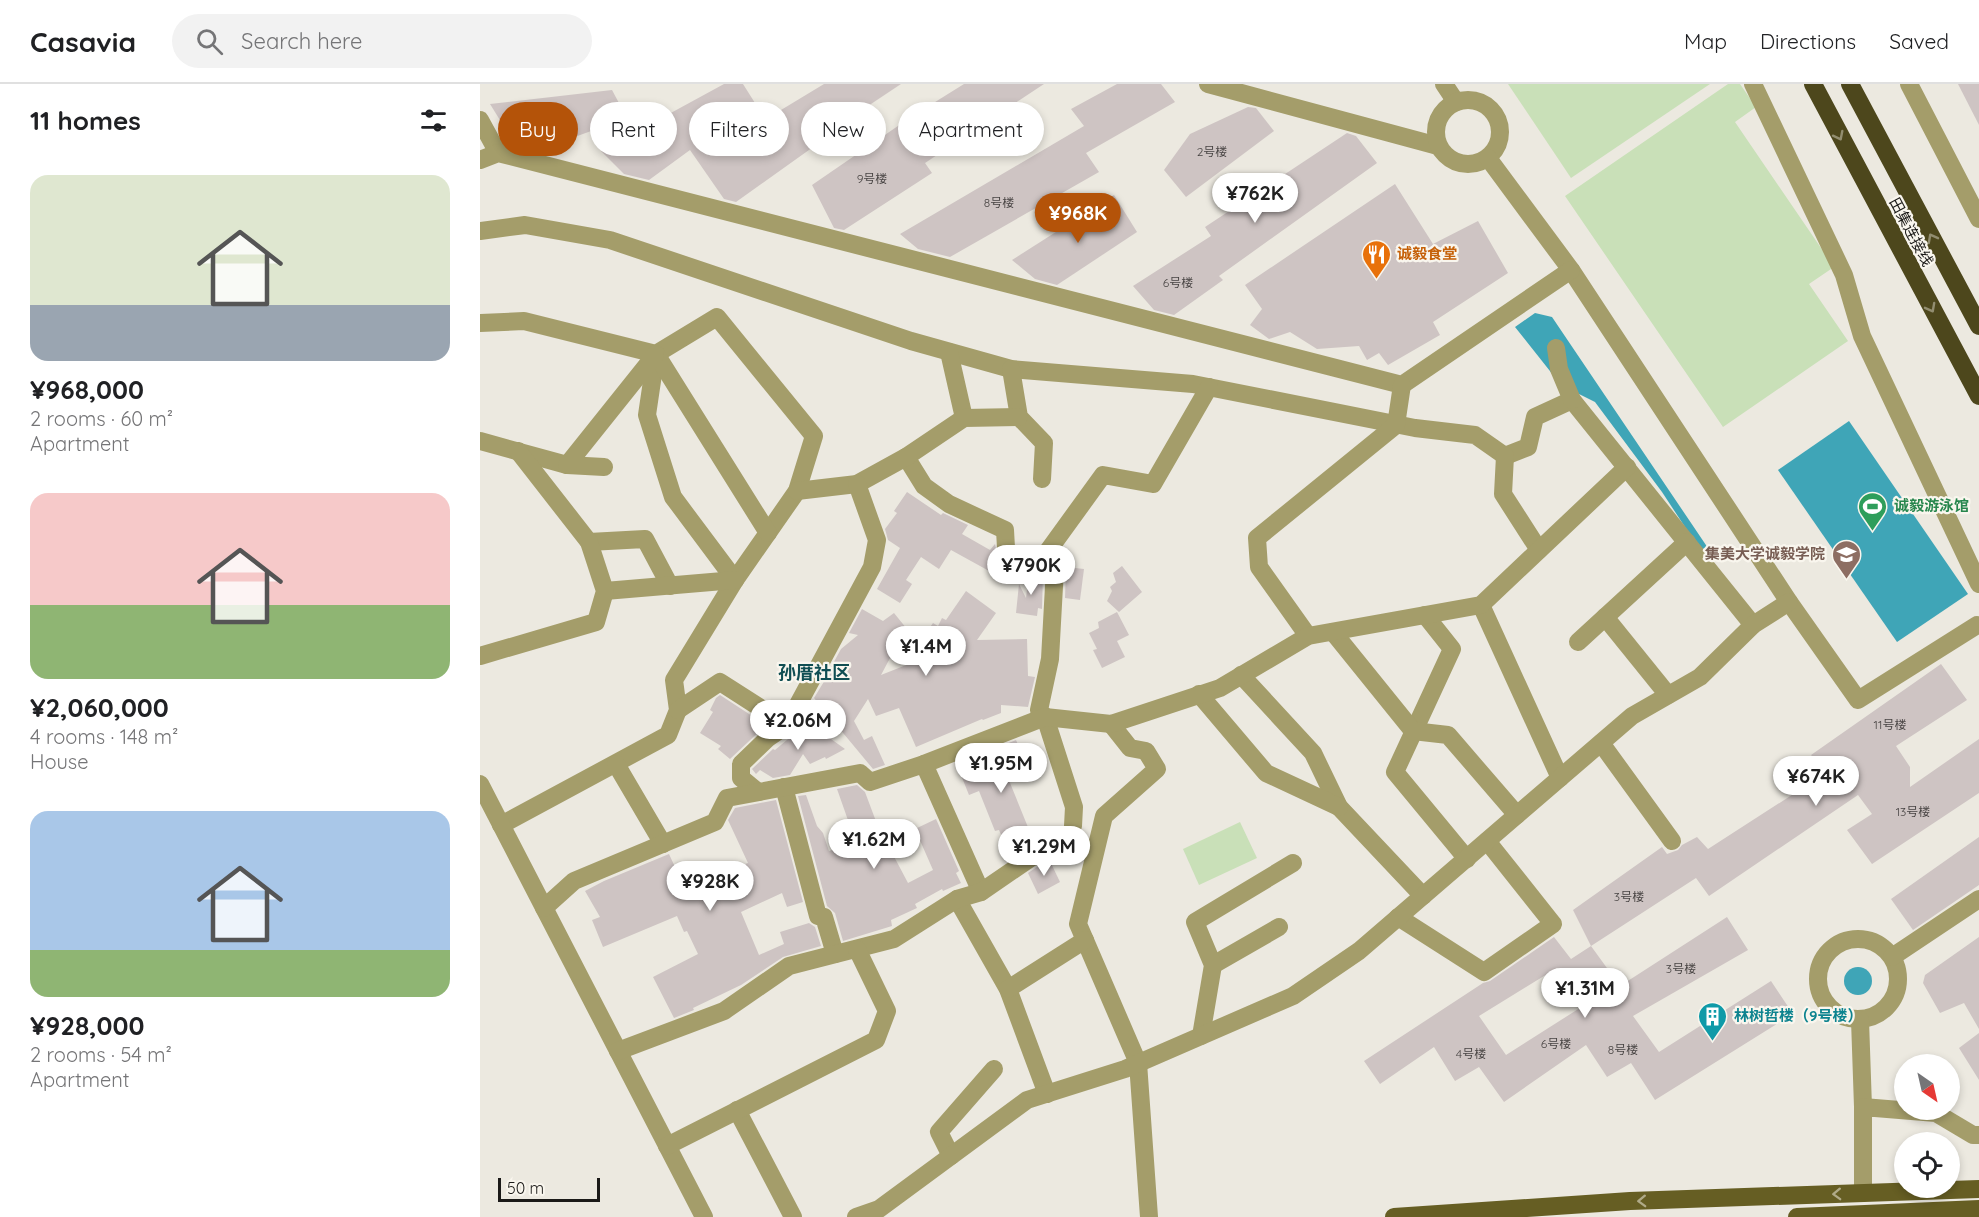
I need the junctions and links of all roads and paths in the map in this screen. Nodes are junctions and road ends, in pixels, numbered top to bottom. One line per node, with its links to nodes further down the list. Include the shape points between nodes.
1 (1208, 84): 9 (street)
2 (1444, 84): 7 (street)
3 (1753, 84): 46 (street, via 1844,275 1862,336)
4 (1813, 84): 25 (highway, 田集连接线, one-way to 25)
5 (1850, 84): 18 (highway, 田集连接线, one-way to 5)
6 (1909, 84): 14 (street)
7 (1456, 102): 9 (street, via 1436,125); 12 (street, via 1476,100 1494,112 1501,131 1495,151)
8 (480, 120): 10 (street)
9 (1438, 146): 12 (street, via 1443,154 1460,164 1470,165)
10 (498, 153): 13 (street)
11 (510, 156): 23 (street)
12 (1488, 158): 16 (street)
13 (480, 160)
14 (1979, 219)
15 (480, 231): 20 (street, via 525,225 610,240)
16 (1571, 270): 23 (street); 49 (street)
17 (480, 323): 21 (street, via 524,321)
18 (1979, 326)
19 (1556, 348): 26 (street, via 1559,369)
20 (950, 352): 22 (street); 28 (street)
21 (656, 354): 34 (street); 39 (street, via 717,317 814,436); 40 (street); 45 (street, via 647,415 673,497)
22 (1011, 369): 24 (street); 27 (street)
23 (1402, 385): 29 (street)
24 (1209, 387): 29 (street); 44 (street, via 1153,484 1103,476)
25 (1979, 396)
26 (1572, 399): 32 (street, via 1535,417 1528,447); 36 (street)
27 (1020, 417): 28 (street); 37 (street, via 1044,443)
28 (964, 418): 33 (street)
29 (1396, 424): 32 (street, via 1476,435); 56 (street, via 1257,538 1259,567)
30 (480, 441): 31 (street)
31 (518, 451): 34 (street); 41 (street)
32 (1505, 456): 43 (street, via 1503,494)
33 (906, 457): 38 (street); 44 (street, via 924,486 949,504 1005,530 1006,548 1015,559)
34 (567, 465): 35 (street)
35 (604, 467)
36 (1627, 467): 42 (street); 43 (street)
37 (1042, 479)
38 (857, 484): 39 (street); 65 (street, via 876,540 872,567)
39 (797, 491): 40 (street)
40 (768, 533): 45 (street)
41 (589, 542): 47 (street, via 645,539); 48 (street)
42 (1687, 542): 52 (street); 54 (street)
43 (1539, 550): 50 (street)
44 (1040, 562): 63 (street, via 1055,568 1050,659 1039,710)
45 (735, 580): 47 (street); 62 (street, via 674,680)
46 (1979, 584)
47 (670, 586): 48 (street)
48 (605, 591): 58 (street, via 596,622)
49 (1789, 602): 53 (street, via 1858,700); 54 (street)
50 (1481, 605): 51 (street); 70 (street)
51 (1425, 615): 55 (street); 66 (street, via 1452,649)
52 (1605, 617): 57 (street); 61 (street)
53 (1978, 620)
54 (1753, 625): 61 (street, via 1700,677)
55 (1333, 632): 56 (street); 66 (street)
56 (1308, 636): 59 (street)
57 (1578, 642)
58 (480, 656)
59 (1241, 675): 60 (street, via 1220,688); 74 (street, via 1313,753)
60 (1199, 694): 64 (street); 74 (street, via 1266,773)
61 (1668, 695): 67 (street, via 1632,716)
62 (678, 710): 65 (street, via 720,682); 68 (street, via 668,735)
63 (1045, 717): 64 (street); 69 (street); 77 (street, via 1074,807)
64 (1112, 724): 91 (street, via 1130,748 1146,751 1157,769 1104,816 1078,924)
65 (787, 725): 73 (street, via 741,764 741,778)
66 (1413, 731): 75 (street, via 1449,735); 82 (street, via 1395,772)
67 (1601, 743): 70 (street); 79 (street)
68 (616, 764): 76 (street); 80 (street)
69 (924, 765): 72 (street, via 870,782 860,773); 84 (street)
70 (1560, 778): 75 (street)
71 (480, 784): 76 (street)
72 (784, 787): 73 (street); 93 (street, via 818,916 824,917)
73 (758, 792): 80 (street, via 727,798 715,822)
74 (1339, 807): 85 (street)
75 (1517, 815): 78 (street)
76 (501, 825): 88 (street)
77 (1073, 826)
78 (1487, 841): 82 (street); 89 (street, via 1553,924 1484,972)
79 (1672, 841)
80 (663, 844): 88 (street, via 574,881)
81 (1048, 846): 84 (street)
82 (1467, 859): 85 (street)
83 (1293, 863): 95 (street, via 1195,922)
84 (981, 892): 86 (street)
85 (1423, 896): 89 (street)
86 (957, 899): 92 (street, via 894,939); 96 (street)
87 (1979, 899): 94 (street)
88 (544, 908): 99 (street)
89 (1398, 917): 98 (street, via 1359,951 1293,996)
90 (1279, 927): 95 (street)
91 (1084, 940): 96 (street); 100 (street)
92 (857, 949): 93 (street); 104 (street, via 887,1011 876,1040)
93 (835, 954): 99 (street, via 789,966 724,1011)
94 (1892, 957): 97 (street, via 1898,973 1897,989 1890,1004 1877,1015); 97 (street, via 1880,945 1865,939 1848,940 1833,948 1822,961 1818,977 1821,994 1830,1008 1844,1017)
95 (1213, 965): 98 (street)
96 (1008, 989): 102 (street)
97 (1860, 1020): 103 (street)
98 (1201, 1036): 100 (street)
99 (618, 1052): 106 (street)
100 (1138, 1063): 102 (street); 114 (street)
101 (994, 1069): 107 (street, via 939,1132)
102 (1047, 1094): 107 (street, via 1028,1100)
103 (1863, 1107): 105 (street, via 1936,1113); 109 (street)
104 (737, 1110): 106 (street); 112 (street)
105 (1979, 1135)
106 (667, 1146): 111 (street)
107 (951, 1156): 113 (street, via 879,1209)
108 (1979, 1189): 109 (main road)
109 (1863, 1192): 115 (main road, one-way to 115, via 1630,1201)
110 (1979, 1209): 116 (main road)
111 (704, 1217)
112 (793, 1217)
113 (856, 1217)
114 (1149, 1217)
115 (1394, 1217)
116 (1797, 1217)

